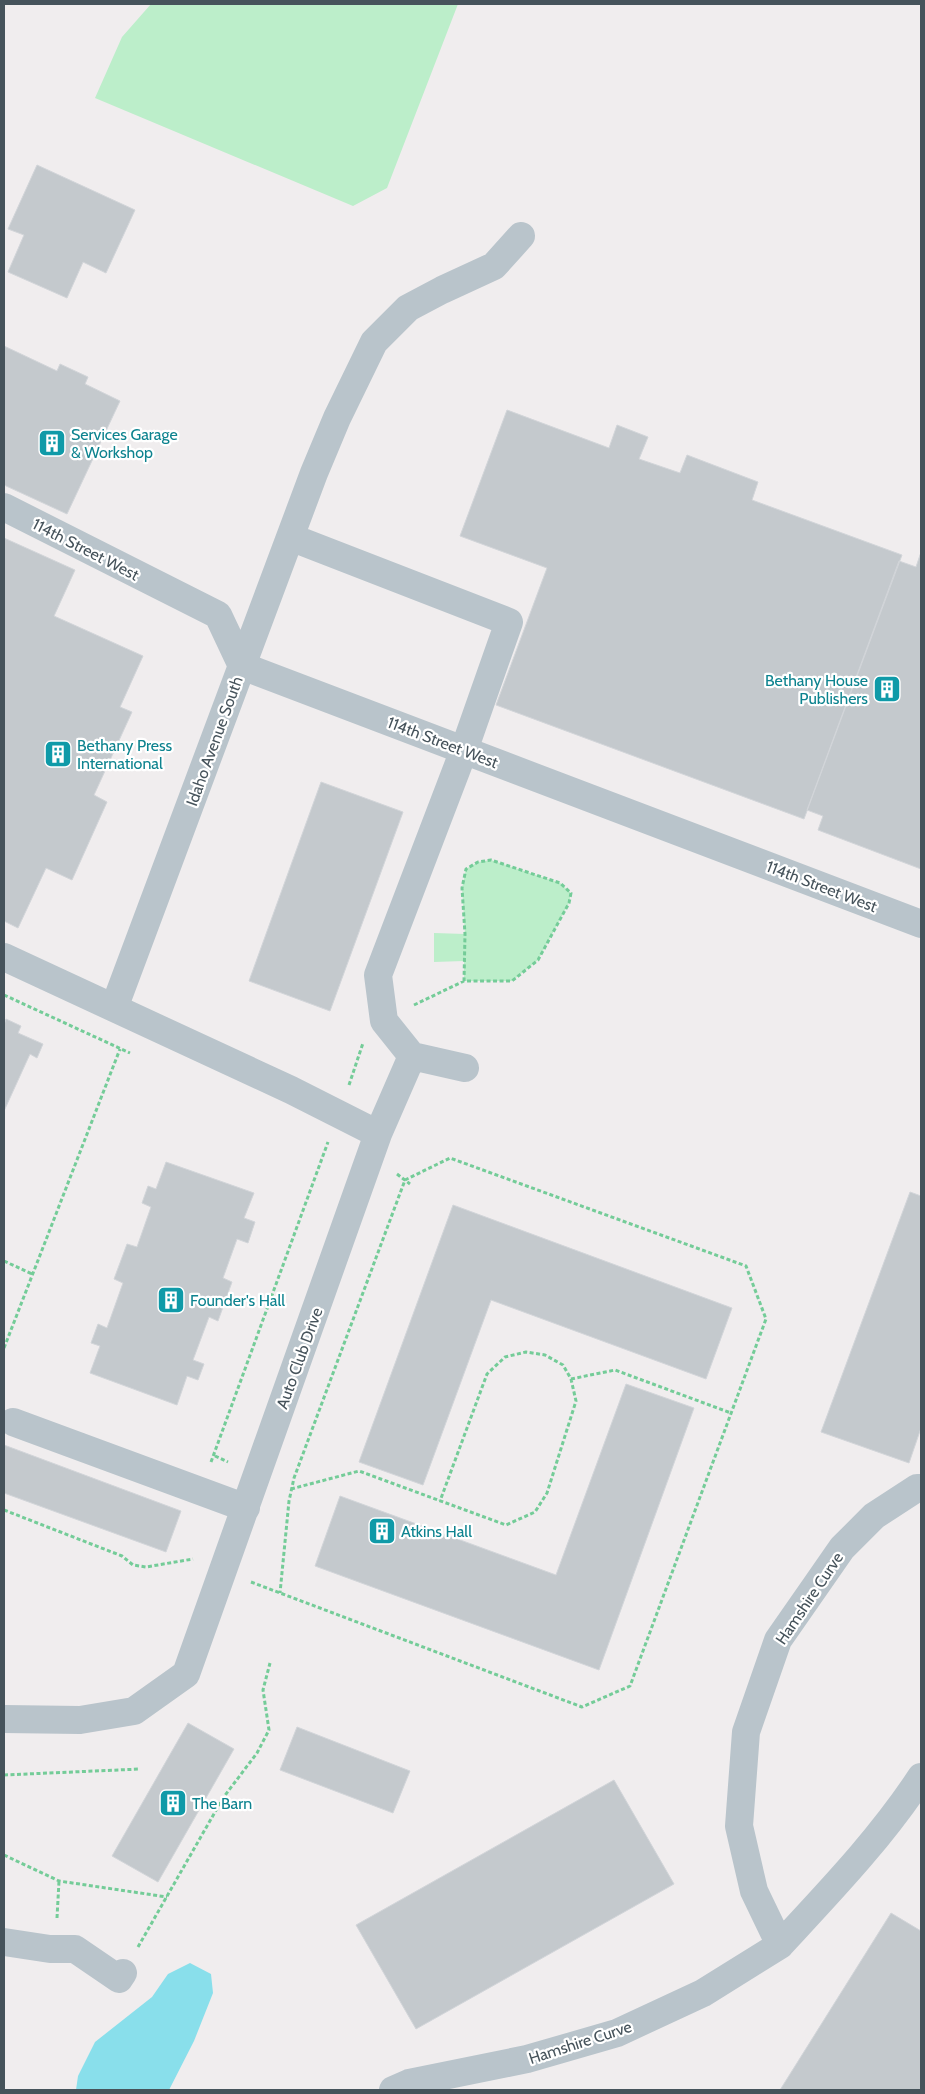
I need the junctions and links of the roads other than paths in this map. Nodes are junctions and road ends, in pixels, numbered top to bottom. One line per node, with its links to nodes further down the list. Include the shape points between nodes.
1 (522, 236): 3 (street, Idaho Avenue South, via 494,266 408,308 374,342 314,473)
2 (4, 507): 4 (street, 114th Street West, via 218,615)
3 (290, 537): 4 (street, Idaho Avenue South); 5 (street, via 509,622)
4 (242, 666): 5 (street, 114th Street West); 8 (street, Idaho Avenue South)
5 (464, 750): 6 (street, 114th Street West); 9 (street, via 378,975 384,1021)
6 (921, 924)
7 (4, 957): 8 (street)
8 (114, 1008): 11 (street)
9 (412, 1056): 10 (street); 11 (street, Auto Club Drive)
10 (465, 1068)
11 (378, 1134): 14 (street, Auto Club Drive)
12 (12, 1422): 14 (street)
13 (921, 1488): 18 (street, Hamshire Curve, via 874,1516 842,1548 778,1640 746,1732 740,1826 754,1891)
14 (246, 1508): 15 (street, Auto Club Drive, via 186,1674 134,1711 80,1720)
15 (4, 1719)
16 (919, 1786): 18 (street, Hamshire Curve, via 850,1870)
17 (4, 1942): 19 (street, via 50,1950 75,1949 119,1979)
18 (780, 1945): 20 (street, Hamshire Curve, via 703,1993 617,2033 527,2059 409,2083)
19 (123, 1973)
20 (393, 2090)

